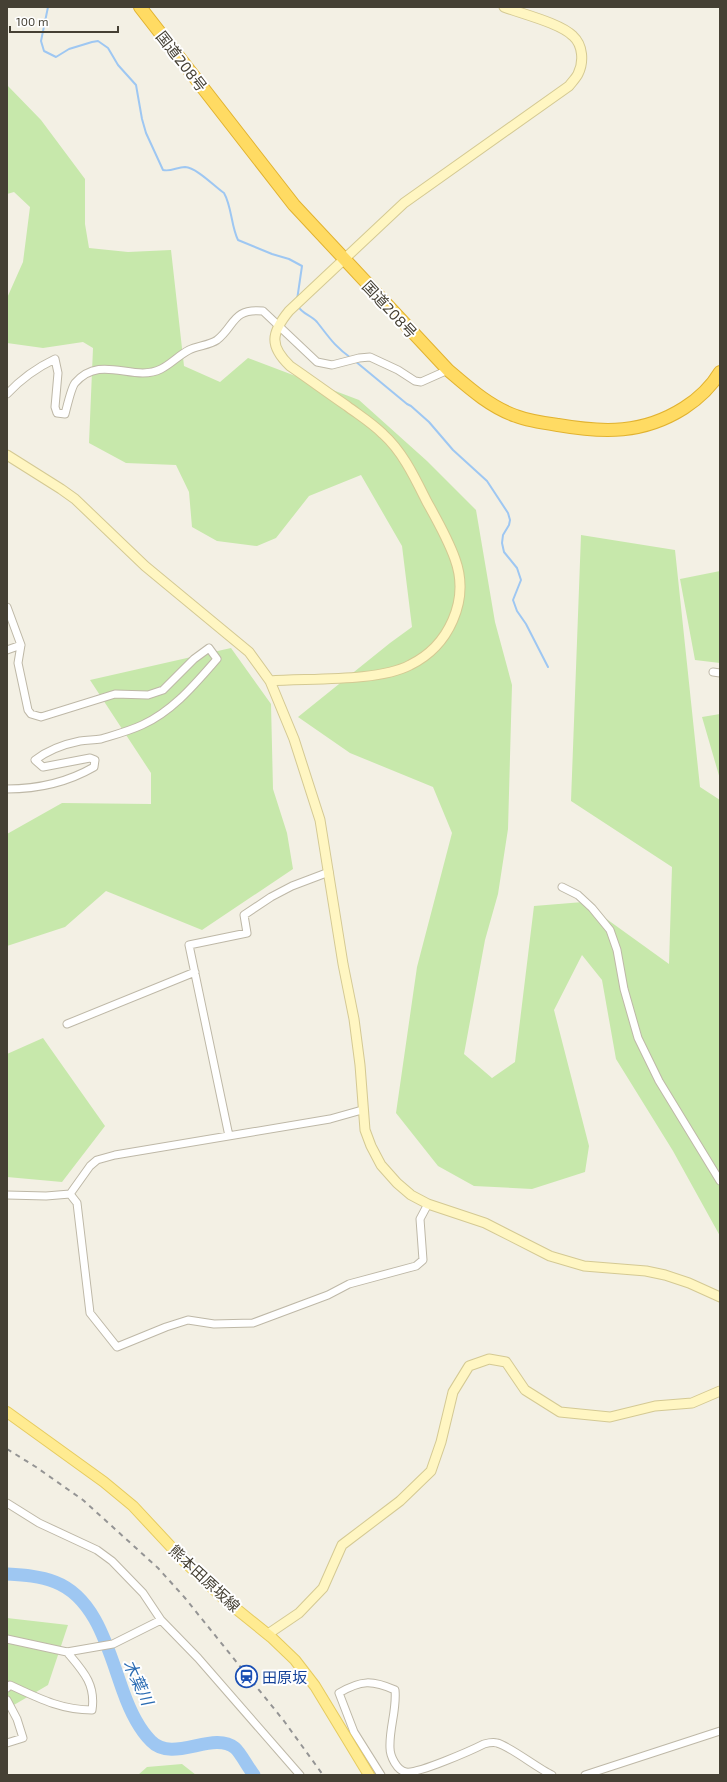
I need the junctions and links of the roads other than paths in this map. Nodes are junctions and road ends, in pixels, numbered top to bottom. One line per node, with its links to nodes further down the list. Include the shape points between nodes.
1 (140, 7): 3 (highway, 国道208号, via 294,205)
2 (504, 7): 3 (street, via 573,36 580,47 582,63 578,75 568,86 404,203)
3 (344, 260): 4 (street); 5 (highway, 国道208号)
4 (278, 324): 5 (street, via 317,362 332,365 370,357 421,382); 7 (street, via 263,311 256,310 237,316 217,340 188,351 160,369 145,374 106,367 86,374 74,384 65,414 57,413 55,407 58,373 55,359 38,367); 12 (street, via 274,336 280,356 290,366 383,433 408,465 456,560 460,582 455,616 448,632 425,657 409,666 361,676)
5 (448, 370): 6 (highway, 国道208号, via 492,405 516,416 601,430 648,426 671,416 694,401)
6 (720, 372)
7 (7, 394)
8 (7, 455): 12 (street, via 74,499 145,566 249,652)
9 (7, 607): 10 (street)
10 (21, 645): 11 (street); 13 (street, via 18,663 28,710 31,714 41,717 115,694 148,696 163,690 209,648 217,659 198,682 158,717 141,726 99,739 78,742 44,754 35,760 43,767 90,758 95,760 94,767 60,782)
11 (7, 650)
12 (270, 681): 14 (street, via 307,777 320,820)
13 (7, 789)
14 (329, 872): 16 (street, via 292,886 244,914 247,933 189,945); 18 (street, via 354,1019)
15 (562, 888): 20 (street, via 578,895 610,930 638,1038 659,1081)
16 (195, 972): 17 (street); 19 (street)
17 (67, 1024)
18 (362, 1110): 19 (street, via 330,1119); 23 (street, via 370,1146 381,1165 411,1195)
19 (229, 1136): 22 (street, via 97,1160)
20 (720, 1181)
21 (7, 1194): 22 (street)
22 (70, 1194): 23 (street, via 77,1203 90,1313 117,1347 188,1320 214,1324 253,1322 328,1296 349,1284 416,1266 423,1260 420,1219)
23 (428, 1204): 24 (street, via 480,1221 550,1256 571,1263 665,1275)
24 (720, 1297)
25 (720, 1391): 29 (street, via 692,1403 655,1406 610,1417 560,1412 525,1390 506,1362 489,1359 469,1366 453,1392 441,1442 430,1471 400,1501 342,1545 323,1588 299,1613)
26 (7, 1412): 29 (main road, 熊本田原坂線, via 133,1506 224,1599)
27 (7, 1503): 28 (street, via 39,1524 97,1550 112,1561 139,1589)
28 (161, 1620): 31 (street, via 113,1644); 36 (street, via 198,1658)
29 (268, 1634): 37 (main road, 熊本田原坂線, via 295,1660 315,1686)
30 (7, 1639): 31 (street)
31 (67, 1652): 32 (street, via 90,1685 94,1698 92,1710 56,1706 10,1686)
32 (7, 1688)
33 (7, 1700): 35 (street, via 23,1738)
34 (720, 1731): 40 (street)
35 (7, 1743)
36 (300, 1775)
37 (369, 1775)
38 (381, 1775): 39 (street, via 354,1732 339,1693 360,1683 377,1683 395,1690 396,1702 390,1748 392,1758 399,1769 406,1772 422,1769 494,1742)
39 (552, 1775)
40 (586, 1775)

